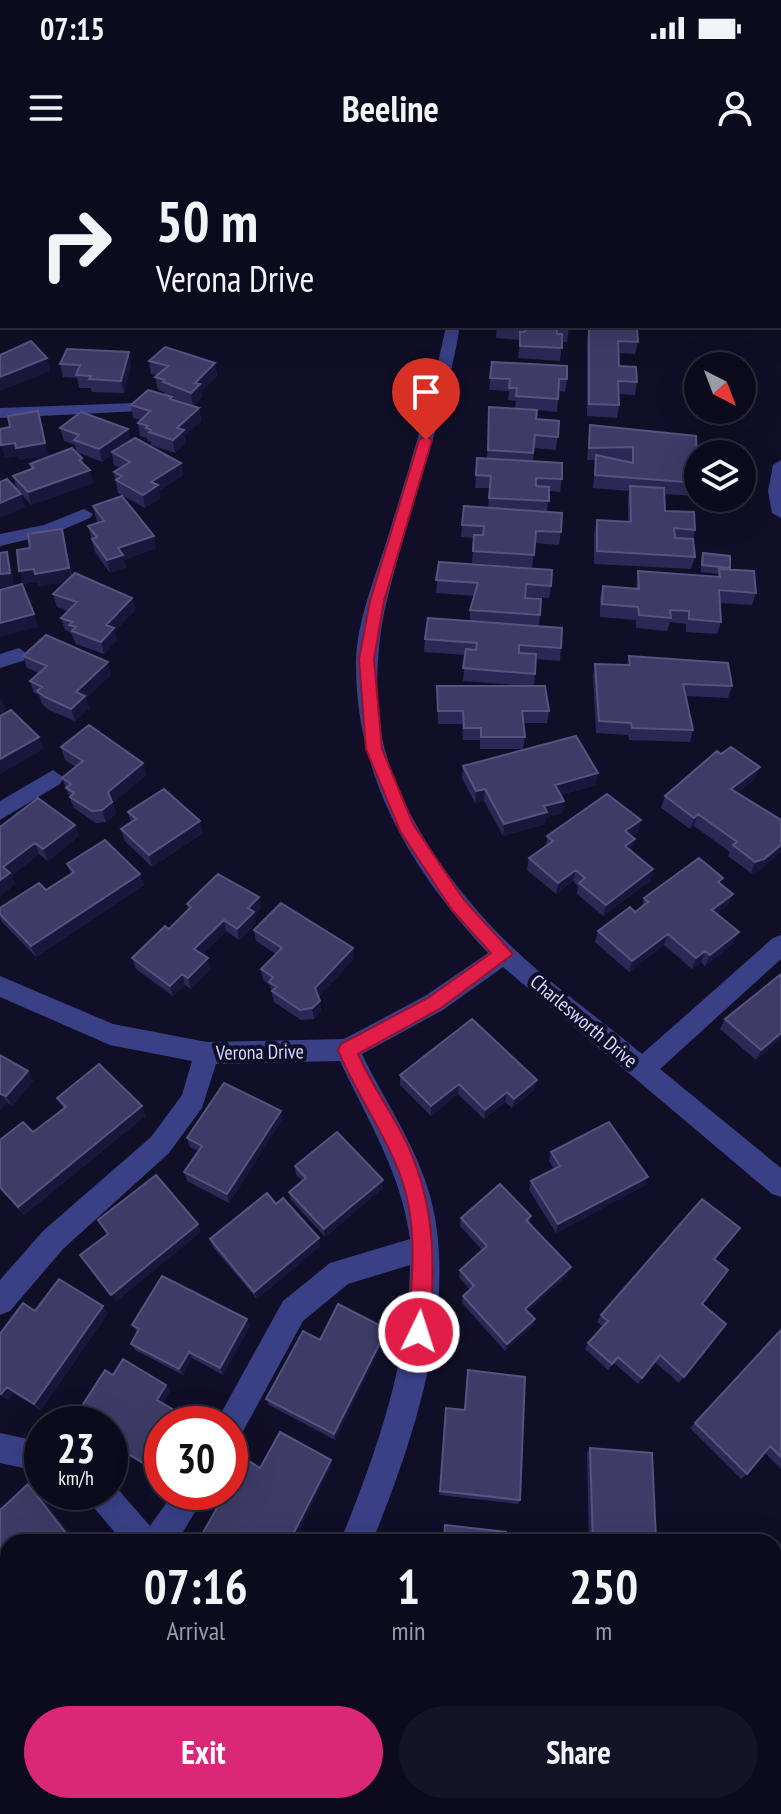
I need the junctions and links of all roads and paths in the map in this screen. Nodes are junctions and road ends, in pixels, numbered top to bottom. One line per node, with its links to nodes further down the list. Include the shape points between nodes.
1 (453, 328): 11 (street, Charlesworth Drive, via 442,386 377,601 366,659 374,749 406,826 458,905)
2 (134, 408): 3 (street)
3 (0, 413)
4 (781, 465): 5 (street)
5 (781, 513)
6 (84, 514): 7 (street)
7 (0, 540)
8 (53, 778): 9 (street)
9 (0, 812)
10 (781, 945): 15 (street)
11 (504, 954): 13 (street, Verona Drive, via 434,1003); 15 (street, Charlesworth Drive)
12 (0, 986): 14 (street, Verona Drive, via 110,1034)
13 (347, 1050): 14 (street, Verona Drive); 17 (street, via 399,1149 419,1205)
14 (207, 1053): 18 (street, via 193,1100 160,1145 53,1240)
15 (642, 1069): 16 (street, Charlesworth Drive)
16 (781, 1185)
17 (424, 1248): 19 (street, via 340,1273 293,1311); 26 (street, via 419,1332 390,1460)
18 (0, 1301)
19 (240, 1406)
20 (0, 1448): 21 (street)
21 (24, 1453)
22 (116, 1510): 24 (street)
23 (180, 1510): 25 (street)
24 (136, 1534)
25 (163, 1534)
26 (359, 1534)

